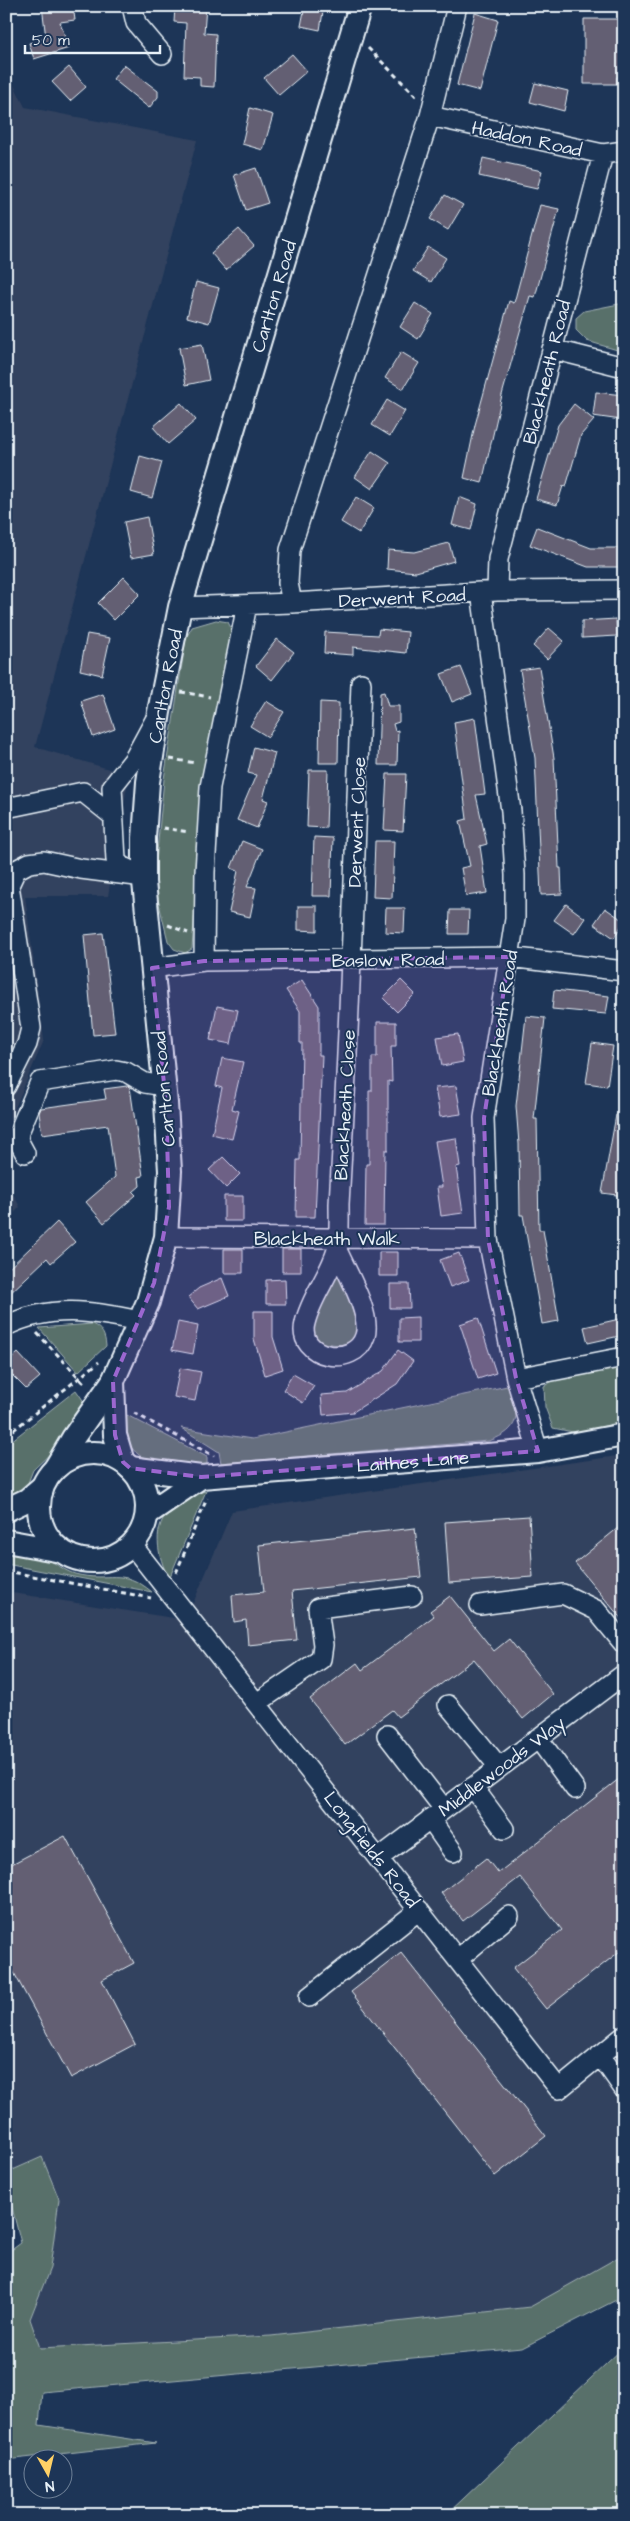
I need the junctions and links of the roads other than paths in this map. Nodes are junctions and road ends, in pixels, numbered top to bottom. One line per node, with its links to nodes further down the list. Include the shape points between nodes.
1 (132, 6): 4 (street, via 136,23)
2 (360, 6): 14 (main road, Carlton Road)
3 (457, 6): 5 (street)
4 (162, 54)
5 (431, 114): 7 (street, Haddon Road); 12 (street, via 290,550 288,583)
6 (624, 151): 7 (street, Haddon Road)
7 (602, 154): 8 (street, Blackheath Road)
8 (552, 349): 9 (street); 11 (street, Blackheath Road)
9 (624, 367)
10 (624, 590): 11 (street, Derwent Road)
11 (489, 592): 12 (street, Derwent Road); 20 (street, Blackheath Road, via 515,875 515,919)
12 (292, 603): 13 (street, Derwent Road)
13 (246, 605): 14 (street, Derwent Road); 22 (street, via 210,787)
14 (180, 607): 16 (main road, Carlton Road)
15 (361, 683): 21 (street, Derwent Close)
16 (159, 712): 18 (street, via 134,759 112,786); 19 (main road, Carlton Road, via 145,825)
17 (6, 808): 18 (street, via 83,792)
18 (113, 816): 19 (street, via 116,860 121,866)
19 (144, 876): 23 (main road, Carlton Road); 25 (street, via 44,861 29,863 16,870 9,885 31,1028 27,1044)
20 (509, 957): 21 (street, Baslow Road); 24 (street, Baslow Road); 29 (street, Blackheath Road, via 484,1118)
21 (352, 960): 22 (street, Baslow Road); 30 (street, Blackheath Close)
22 (204, 961): 23 (street, Baslow Road)
23 (152, 968): 26 (main road, Carlton Road)
24 (624, 971)
25 (6, 1086)
26 (164, 1086): 27 (street, via 145,1083 116,1070 40,1082 19,1132 18,1140); 28 (main road, Carlton Road, via 170,1171)
27 (25, 1152)
28 (166, 1236): 30 (street, Blackheath Walk); 31 (main road, Carlton Road, via 154,1283)
29 (488, 1239): 30 (street, Blackheath Walk); 34 (street, Blackheath Road)
30 (337, 1244): 30 (street, Blackheath Close, via 360,1300 366,1336 359,1347 336,1356 311,1348 304,1337 304,1325)
31 (139, 1321): 32 (street, via 73,1310 40,1313); 35 (main road, Carlton Road)
32 (15, 1322)
33 (624, 1357): 34 (street)
34 (516, 1378): 37 (street, Blackheath Road)
35 (113, 1381): 38 (main road, Carlton Road, via 115,1435); 39 (main road, Carlton Road)
36 (624, 1435): 37 (main road, Laithes Lane)
37 (538, 1451): 40 (main road, Laithes Lane)
38 (127, 1465): 39 (main road, via 106,1454 89,1452 71,1457); 40 (main road, Laithes Lane); 43 (main road, via 142,1484)
39 (56, 1467): 41 (main road)
40 (201, 1477): 43 (main road)
41 (42, 1488): 42 (main road); 46 (main road, via 39,1516 51,1542)
42 (6, 1510)
43 (147, 1514): 45 (main road)
44 (6, 1541): 46 (main road)
45 (132, 1545): 46 (main road, via 105,1560 75,1558); 51 (street, Longfields Road)
46 (61, 1551)
47 (412, 1596): 51 (street, via 318,1608 323,1645 321,1659)
48 (480, 1605): 49 (street, via 562,1594 596,1610)
49 (624, 1644)
50 (624, 1674): 54 (street, Middlewoods Way)
51 (257, 1703): 61 (street, Longfields Road)
52 (448, 1704): 55 (street)
53 (386, 1735): 58 (street)
54 (538, 1738): 55 (street, Middlewoods Way); 57 (street)
55 (499, 1767): 56 (street, Middlewoods Way)
56 (473, 1787): 58 (street, Middlewoods Way); 59 (street)
57 (575, 1788)
58 (437, 1814): 60 (street); 61 (street, Middlewoods Way)
59 (504, 1829)
60 (453, 1852)
61 (379, 1858): 62 (street, Longfields Road)
62 (419, 1910): 64 (street, Longfields Road); 65 (street)
63 (509, 1916): 64 (street)
64 (458, 1960): 67 (street, Longfields Road, via 558,2089)
65 (309, 1997)
66 (624, 2036): 67 (street, Longfields Road)
67 (600, 2055): 68 (street)
68 (624, 2089)

